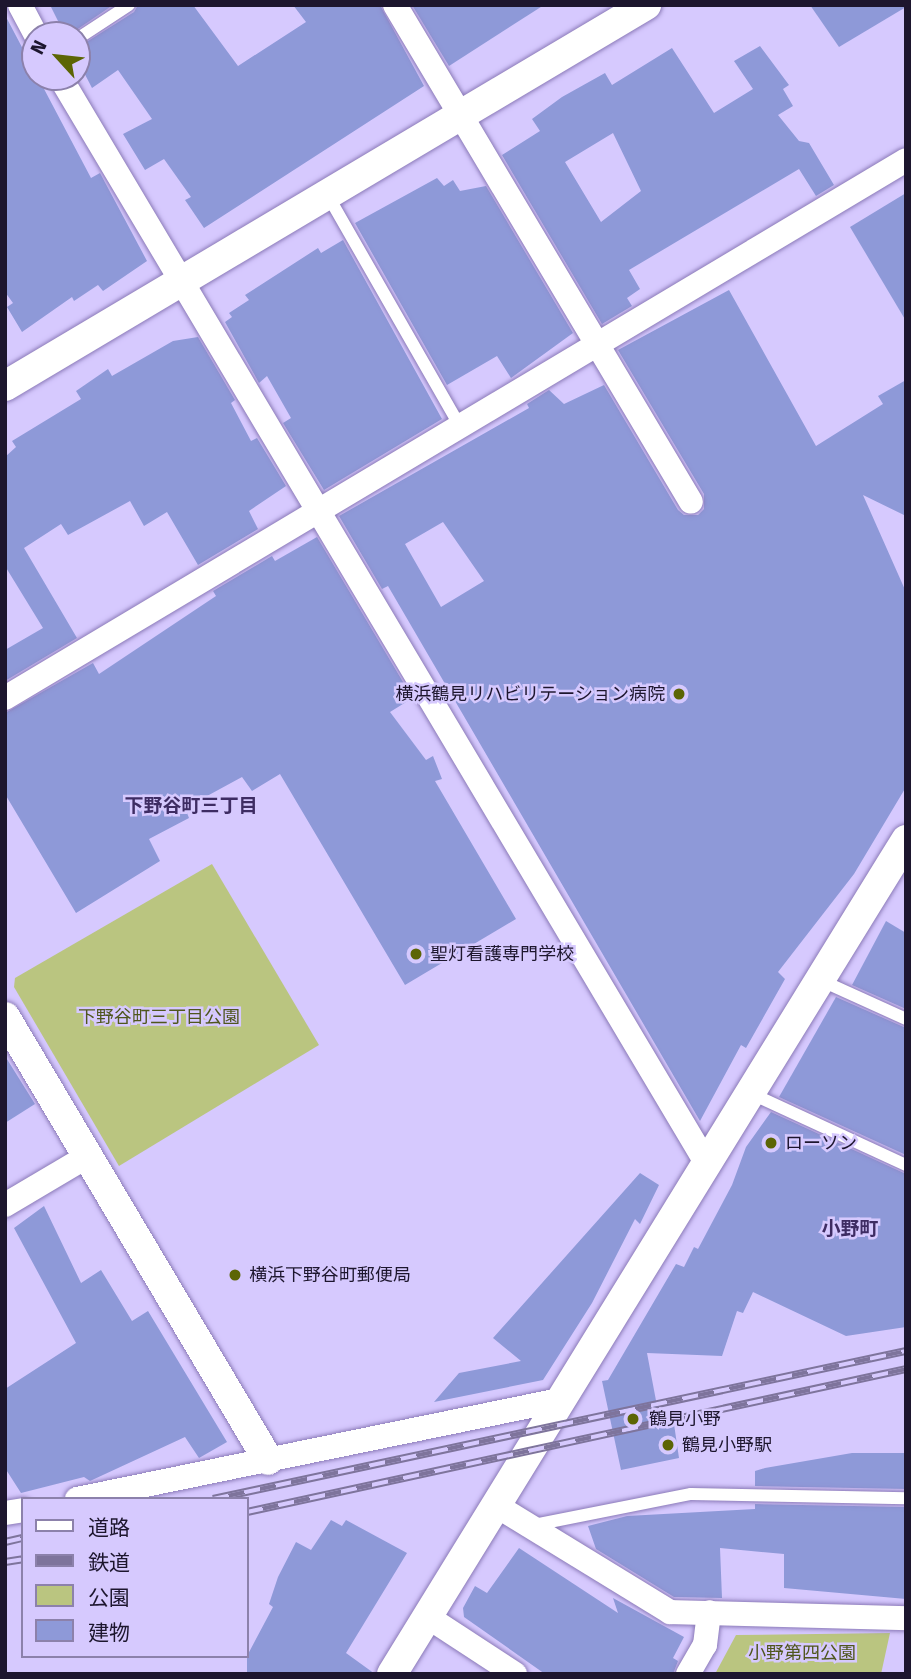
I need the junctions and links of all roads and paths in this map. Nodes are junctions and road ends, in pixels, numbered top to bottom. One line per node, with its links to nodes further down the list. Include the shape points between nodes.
1 (20, 5): 5 (street)
2 (129, 5): 6 (lane)
3 (395, 5): 8 (street)
4 (646, 5): 8 (street)
5 (29, 21)
6 (91, 30)
7 (68, 91): 11 (street)
8 (458, 115): 10 (street); 12 (street)
9 (906, 160): 12 (street)
10 (327, 193): 11 (street); 14 (lane)
11 (182, 279): 13 (street); 16 (street)
12 (594, 345): 14 (street); 15 (street)
13 (5, 386)
14 (460, 426): 16 (street)
15 (691, 502)
16 (318, 512): 17 (street); 24 (street)
17 (5, 698)
18 (906, 840): 19 (street, via 895,873)
19 (820, 980): 21 (lane); 22 (street)
20 (5, 1017): 23 (street)
21 (906, 1019)
22 (750, 1093): 24 (street); 25 (lane)
23 (88, 1156): 26 (street); 28 (street)
24 (707, 1164): 27 (street)
25 (906, 1165)
26 (5, 1206)
27 (562, 1400): 28 (street); 31 (street)
28 (268, 1460): 29 (street)
29 (87, 1497)
30 (906, 1498): 32 (lane, via 691,1494)
31 (497, 1506): 32 (street); 34 (street)
32 (530, 1526): 33 (street, via 670,1612)
33 (709, 1612): 35 (street); 38 (street, via 705,1644)
34 (428, 1618): 36 (street); 37 (street)
35 (906, 1618)
36 (392, 1674)
37 (515, 1674)
38 (688, 1674)

